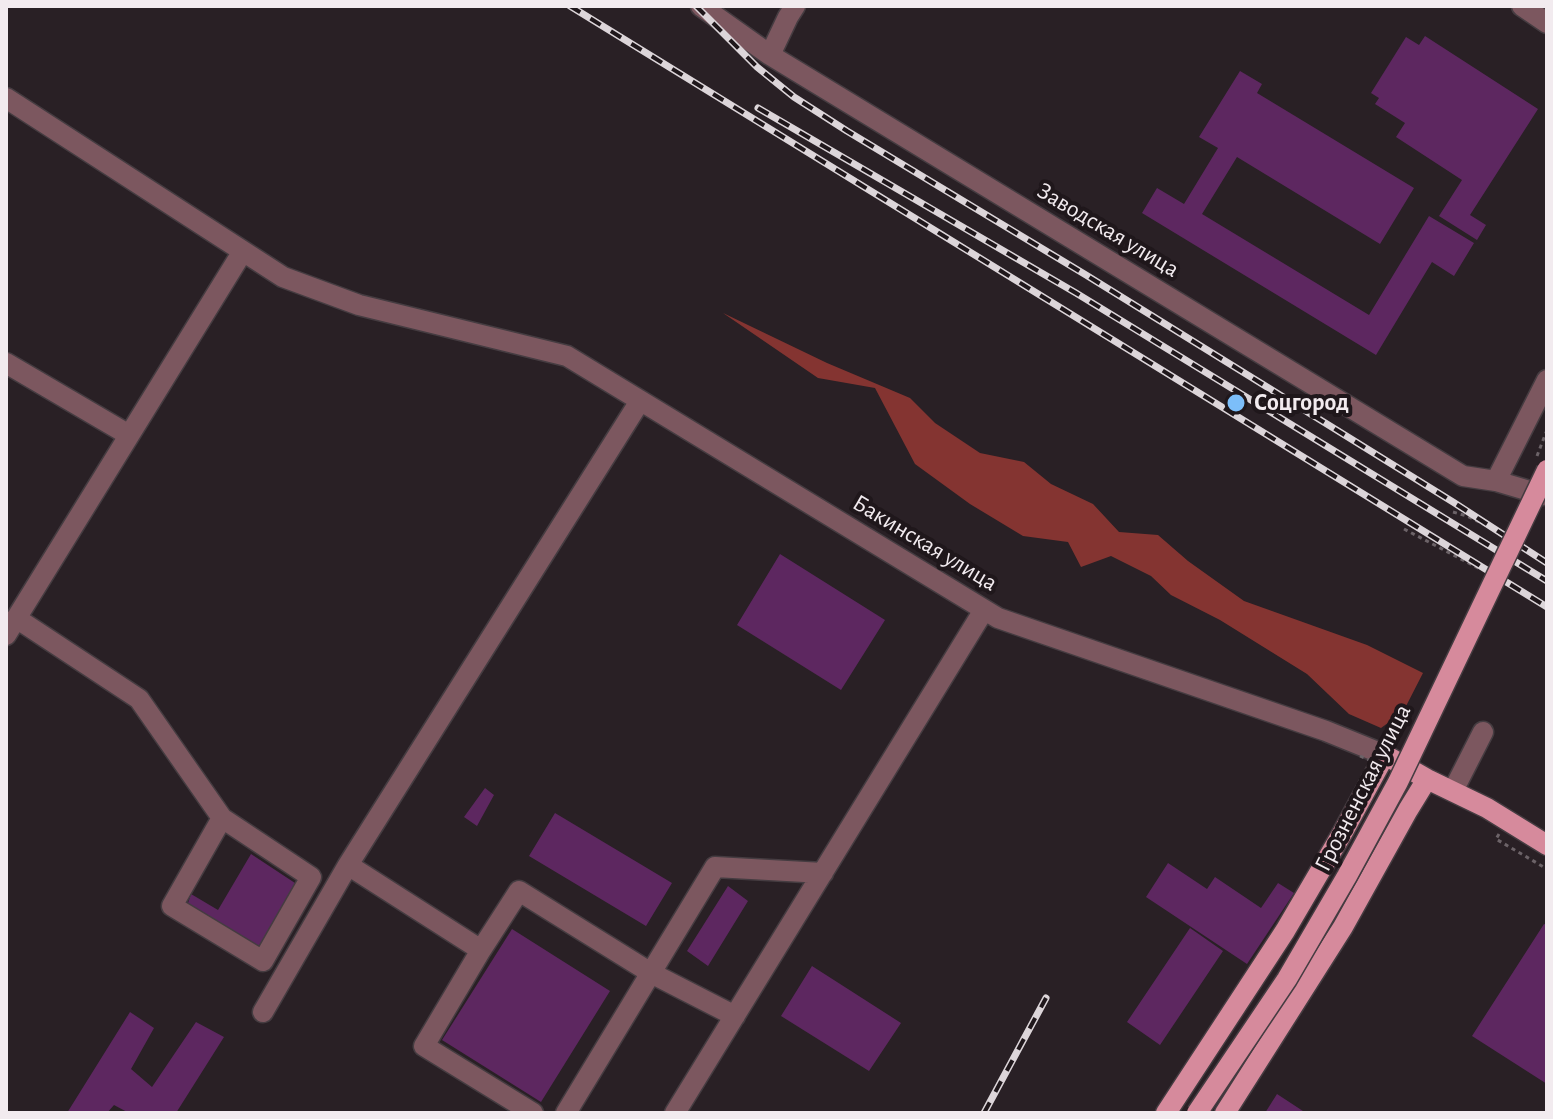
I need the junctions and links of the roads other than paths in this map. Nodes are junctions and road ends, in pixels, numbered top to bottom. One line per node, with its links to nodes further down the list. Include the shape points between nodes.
1 (701, 6): 5 (street, Заводская улица)
2 (795, 6): 5 (street)
3 (1522, 6): 4 (street)
4 (1547, 23)
5 (770, 55): 13 (street, Заводская улица, via 1463,476)
6 (6, 98): 7 (street, Бакинская улица)
7 (243, 251): 10 (street, Бакинская улица, via 283,277 359,305 567,356); 11 (street)
8 (6, 363): 11 (street)
9 (1547, 380): 13 (street)
10 (640, 401): 15 (street, Бакинская улица); 24 (street)
11 (129, 435): 16 (street)
12 (1542, 463): 34 (main road, Грозненская улица, bridge, via 1398,782 1287,979)
13 (1496, 481): 14 (street, Заводская улица)
14 (1547, 493)
15 (984, 610): 18 (street, Бакинская улица, via 1326,731); 25 (street)
16 (11, 627): 21 (street, via 139,699)
17 (1483, 732): 20 (street)
18 (1388, 762): 19 (main road, Бакинская улица); 22 (main road)
19 (1427, 779): 20 (main road, Бакинская улица); 22 (main road); 35 (main road, via 1343,927)
20 (1453, 791): 23 (main road, Бакинская улица)
21 (222, 818): 21 (street, via 311,877 263,961 172,906)
22 (1343, 832): 33 (main road)
23 (1547, 845)
24 (348, 865): 26 (street); 28 (street)
25 (823, 873): 27 (street, via 715,867); 29 (street)
26 (481, 950): 27 (street, via 519,891); 30 (street, via 424,1046)
27 (651, 973): 29 (street); 31 (street)
28 (263, 1012)
29 (735, 1016): 32 (street)
30 (533, 1113)
31 (566, 1113)
32 (675, 1113)
33 (1166, 1113)
34 (1197, 1113)
35 (1225, 1113)

